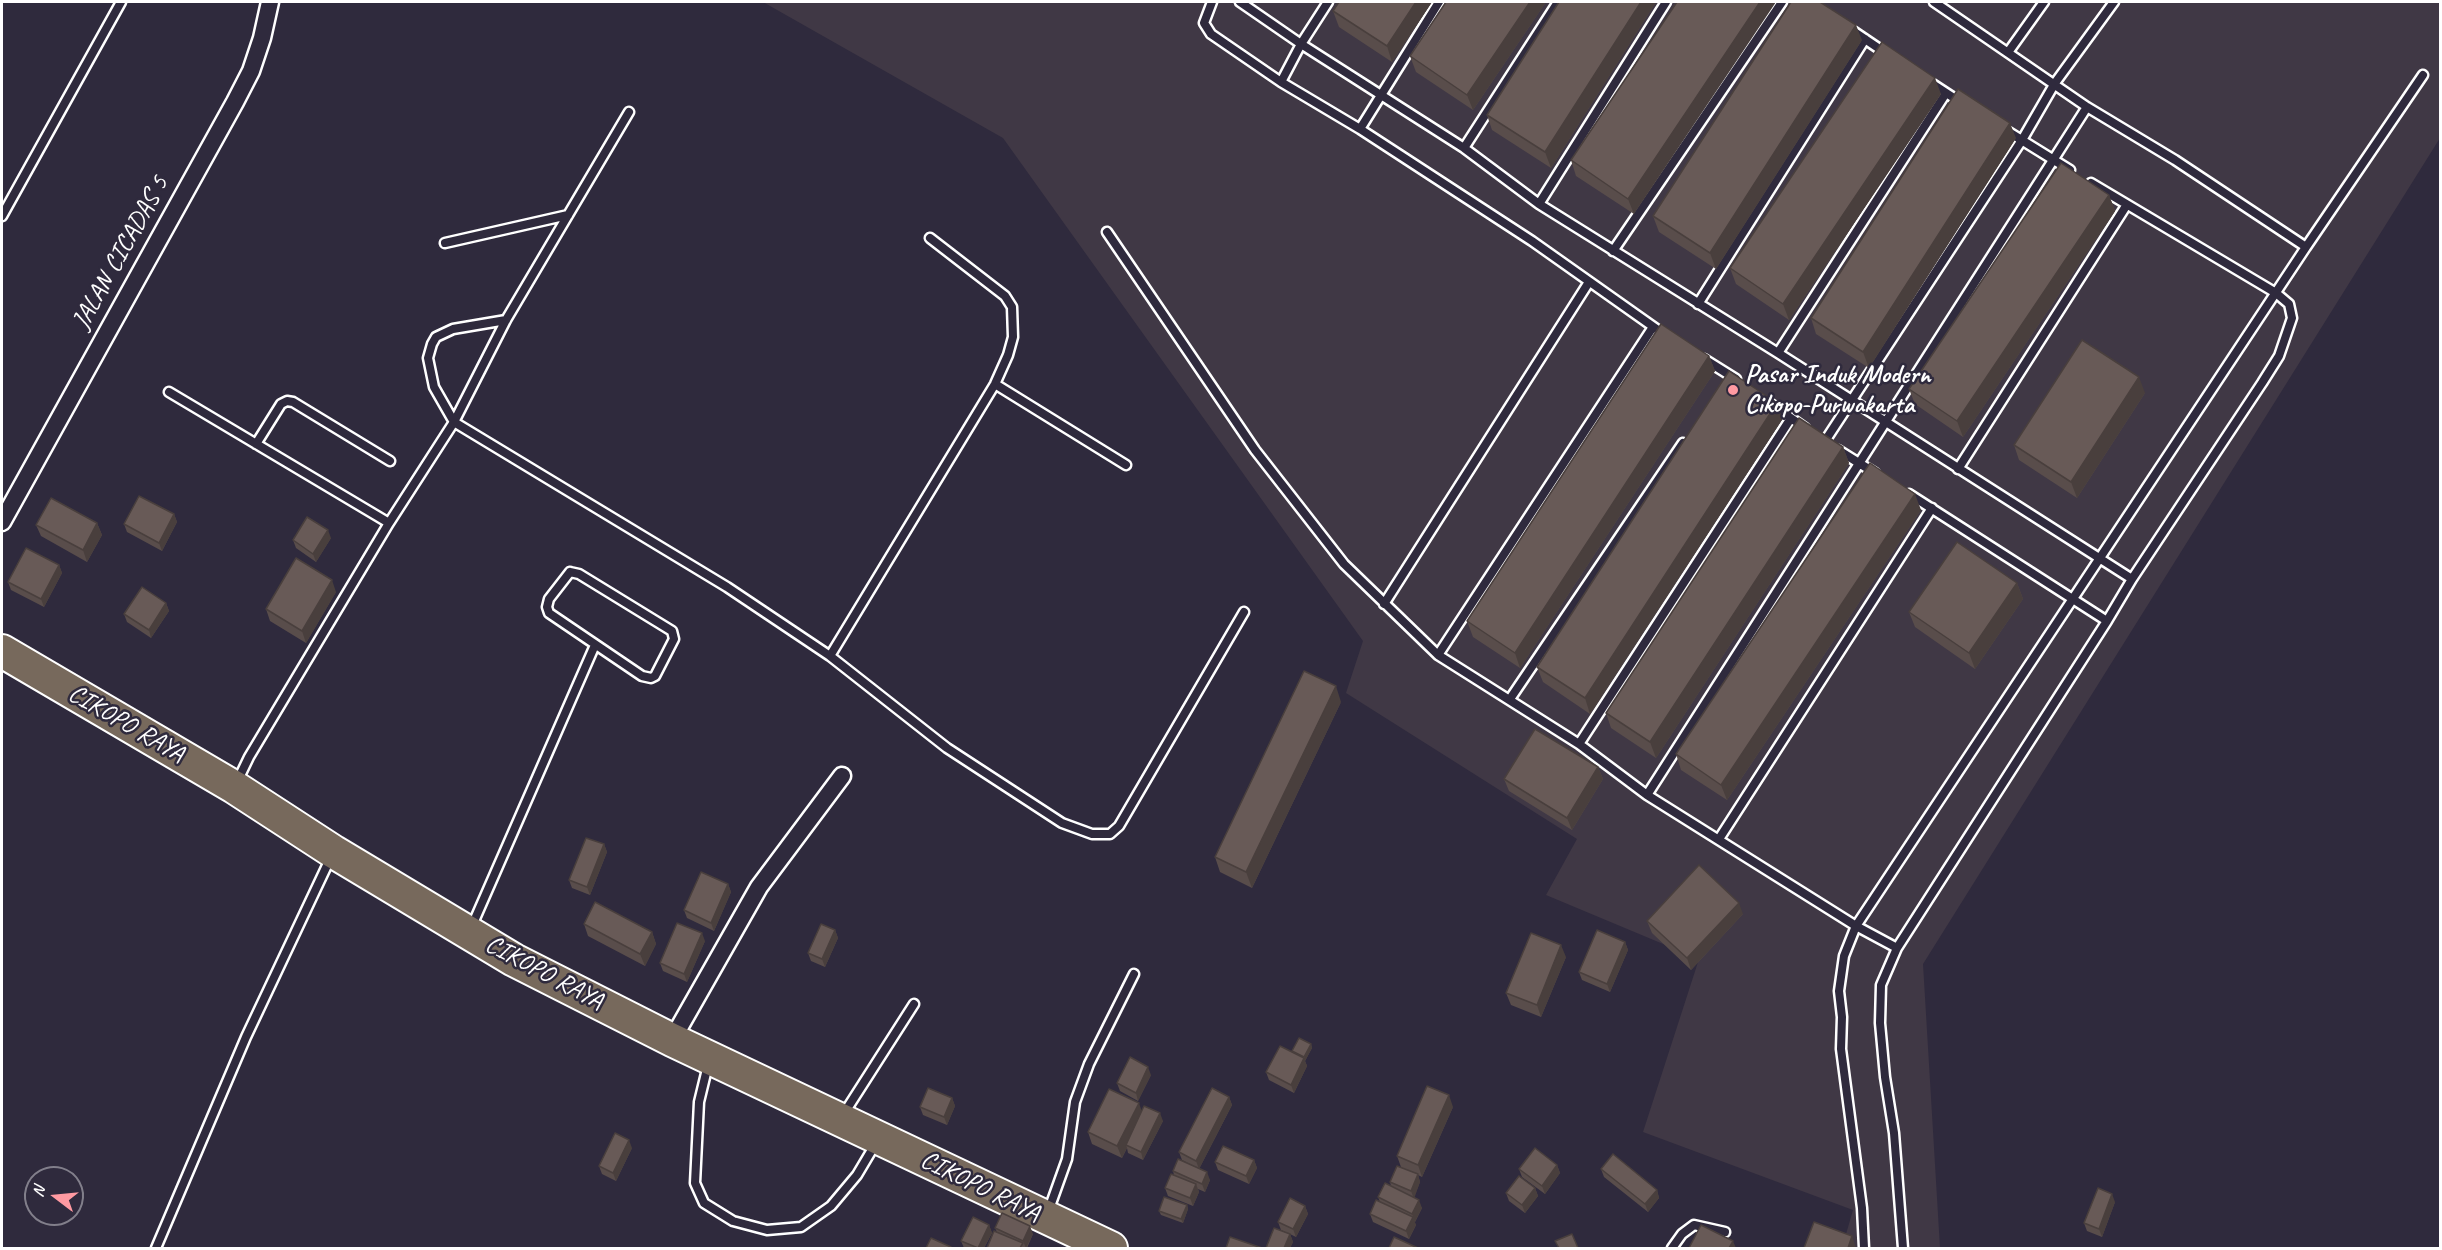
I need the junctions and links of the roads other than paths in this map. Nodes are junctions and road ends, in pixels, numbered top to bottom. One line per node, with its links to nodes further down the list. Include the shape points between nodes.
1 (121, 2): 35 (lane)
2 (270, 2): 69 (street, JALAN CICADAS 5, via 254,60 236,102)
3 (1212, 2): 20 (lane, via 1204,23 1207,30)
4 (1240, 2): 15 (lane)
5 (1328, 2): 15 (lane)
6 (1439, 2): 23 (lane)
7 (1558, 2): 30 (lane)
8 (1666, 2): 32 (lane)
9 (1782, 2): 40 (lane)
10 (1934, 2): 16 (lane)
11 (2044, 2): 16 (lane)
12 (2114, 2): 21 (lane)
13 (1847, 27): 14 (lane)
14 (1865, 39): 17 (lane); 43 (lane)
15 (1301, 44): 20 (lane); 23 (lane)
16 (2009, 51): 21 (lane)
17 (1892, 57)
18 (1919, 75): 22 (lane)
19 (2423, 75): 39 (lane)
20 (1281, 81): 28 (lane)
21 (2055, 83): 25 (lane); 29 (lane)
22 (1946, 93): 24 (lane); 48 (lane)
23 (1381, 94): 28 (lane); 30 (lane)
24 (1965, 104)
25 (2087, 107): 31 (lane); 39 (lane)
26 (629, 112): 34 (lane)
27 (2002, 128): 29 (lane)
28 (1360, 129): 41 (lane)
29 (2022, 140): 31 (lane); 55 (lane)
30 (1464, 148): 32 (lane)
31 (2054, 160): 33 (lane); 58 (lane)
32 (1539, 204): 40 (lane)
33 (2126, 206): 42 (lane); 65 (lane)
34 (568, 215): 38 (lane); 44 (lane)
35 (2, 216)
36 (1107, 232): 74 (lane, via 1255,450 1344,564)
37 (930, 238): 50 (lane, via 1005,296 1012,307 1013,337)
38 (446, 243)
39 (2306, 247): 42 (lane)
40 (1613, 251): 43 (lane)
41 (1589, 282): 45 (lane); 74 (lane)
42 (2276, 293): 71 (lane); 72 (lane, via 2289,304 2292,318 2278,356)
43 (1698, 304): 48 (lane)
44 (506, 320): 57 (lane); 57 (lane, via 453,329 436,337 432,344 428,358 434,387)
45 (1653, 327): 46 (lane); 79 (lane)
46 (1672, 339)
47 (1691, 351): 49 (lane)
48 (1778, 353): 55 (lane)
49 (1729, 374): 51 (lane); 52 (lane)
50 (995, 384): 64 (lane); 80 (lane)
51 (1722, 384)
52 (1747, 387)
53 (169, 392): 61 (lane)
54 (1764, 399): 56 (lane)
55 (1851, 401): 58 (lane); 60 (lane)
56 (1791, 418): 60 (lane); 82 (lane)
57 (454, 422): 70 (lane); 80 (lane, via 727,587)
58 (1886, 423): 63 (lane); 65 (lane)
59 (1689, 433): 81 (lane)
60 (1825, 441): 63 (lane)
61 (256, 444): 62 (lane, via 281,404 287,401); 70 (lane)
62 (390, 461)
63 (1859, 464): 66 (lane); 85 (lane)
64 (1126, 465)
65 (1958, 469): 71 (lane)
66 (1886, 480)
67 (1905, 491): 68 (lane)
68 (1932, 508): 73 (lane); 86 (lane)
69 (2, 522)
70 (389, 523): 84 (lane)
71 (2098, 559): 72 (lane); 73 (lane)
72 (2132, 579): 76 (lane)
73 (2074, 601): 76 (lane); 88 (lane)
74 (1384, 604): 79 (lane)
75 (1244, 612): 80 (lane, via 1119,826 1110,834 1081,831 1062,823 947,748)
76 (2107, 621): 90 (lane)
77 (595, 645): 77 (lane, via 651,678 657,674 674,639 667,627 570,572 549,599 548,610); 89 (lane)
78 (2, 651): 84 (highway, CIKOPO RAYA)
79 (1438, 655): 81 (lane)
80 (830, 656)
81 (1510, 699): 82 (lane)
82 (1579, 744): 85 (lane)
83 (842, 776): 93 (street, via 759,887)
84 (234, 787): 87 (highway, CIKOPO RAYA)
85 (1647, 795): 86 (lane)
86 (1719, 839): 88 (lane)
87 (334, 852): 89 (highway, CIKOPO RAYA); 99 (lane, via 246,1036)
88 (1856, 926): 90 (lane); 102 (lane, via 1844,956 1839,991 1841,1049)
89 (469, 933): 93 (highway, CIKOPO RAYA)
90 (1897, 948): 103 (lane, via 1881,985 1880,1023)
91 (1134, 974): 97 (lane, via 1085,1073 1075,1102 1067,1159)
92 (914, 1004): 95 (lane)
93 (672, 1040): 94 (highway, CIKOPO RAYA)
94 (709, 1057): 95 (highway, CIKOPO RAYA); 96 (lane, via 699,1102 694,1183 704,1203 733,1221 767,1230 801,1227 831,1206 857,1175)
95 (841, 1118): 96 (highway, CIKOPO RAYA)
96 (879, 1137): 97 (highway, CIKOPO RAYA)
97 (1046, 1218): 100 (highway, CIKOPO RAYA)
98 (1725, 1232): 101 (lane, via 1694,1225)
99 (156, 1248)
100 (1111, 1248)
101 (1672, 1248)
102 (1864, 1248)
103 (1904, 1248)

